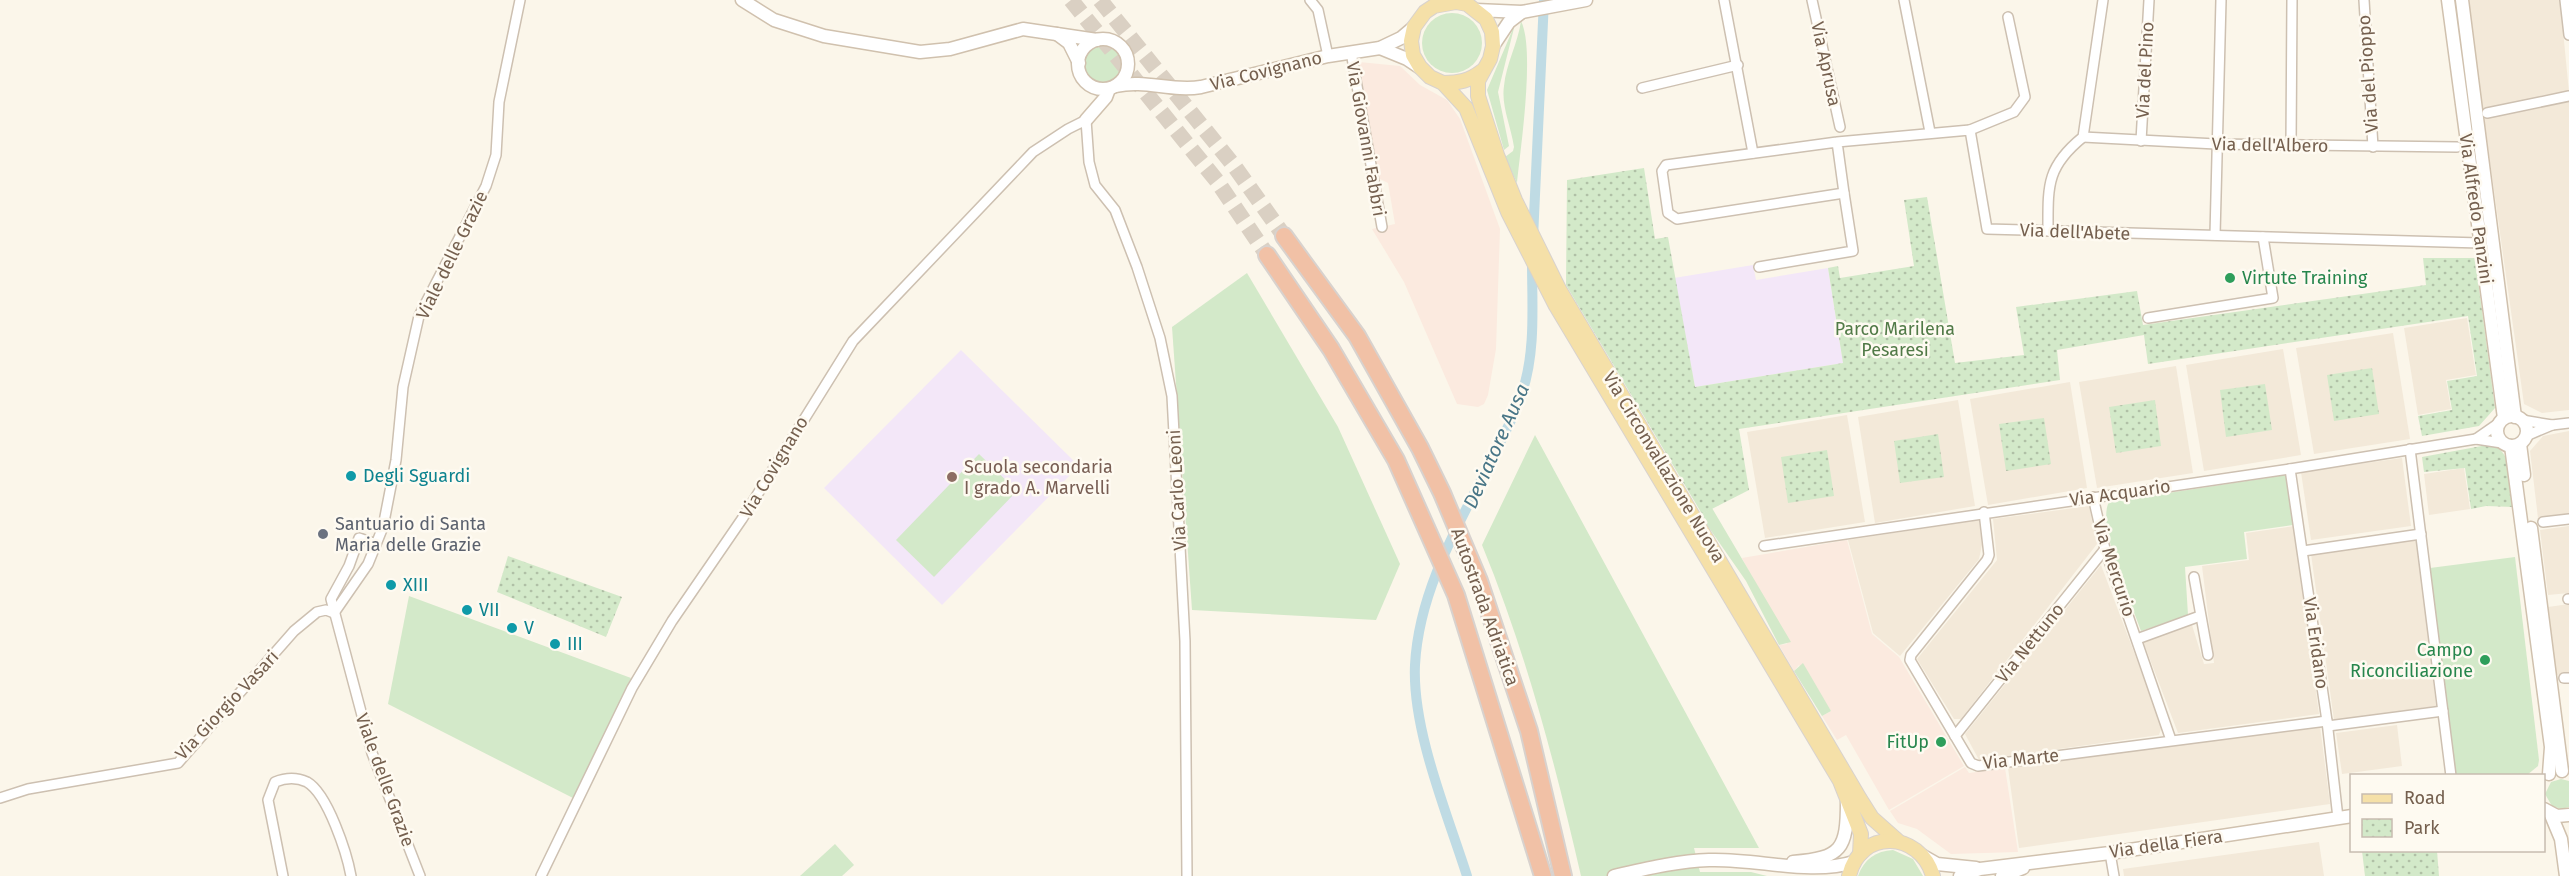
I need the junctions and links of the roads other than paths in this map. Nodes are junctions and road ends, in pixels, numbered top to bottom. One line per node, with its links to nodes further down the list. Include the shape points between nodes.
1 (520, 0): 76 (street, Viale delle Grazie, via 499,102 496,155 486,186 419,316 404,387 392,482)
2 (742, 0): 22 (street, via 774,20 824,36 920,52 950,49 1023,29)
3 (1310, 0): 28 (street, via 1318,10)
4 (1586, 0): 18 (street)
5 (1724, 0): 31 (street)
6 (1812, 0): 42 (street, Via Aprusa)
7 (1904, 0): 44 (street)
8 (2103, 0): 45 (street)
9 (2149, 0): 46 (street, Via del Pino)
10 (2221, 0): 48 (street)
11 (2292, 0): 49 (street)
12 (2364, 0): 50 (street, Via del Pioppo)
13 (2448, 0): 60 (street, Via Alfredo Panzini)
14 (2462, 0): 64 (street, Via Alfredo Panzini)
15 (2565, 0): 19 (street)
16 (1468, 5): 17 (main road, via 1445,2); 18 (street); 25 (main road, via 1489,26)
17 (1428, 6): 21 (main road)
18 (1522, 12): 25 (street, via 1509,22)
19 (2568, 12): 23 (street)
20 (2008, 17): 43 (street, via 2025,97 2014,112)
21 (1414, 27): 26 (street, Via Covignano); 32 (main road, via 1413,55)
22 (1054, 32): 24 (street); 30 (street, via 1069,43)
23 (2569, 35)
24 (1097, 40): 29 (street, via 1113,42); 30 (street, via 1084,48)
25 (1493, 46): 33 (main road, Via Circonvallazione Nuova)
26 (1380, 48): 27 (street, Via Covignano); 32 (street)
27 (1351, 52): 28 (street, Via Covignano); 55 (street, Via Giovanni Fabbri)
28 (1328, 56): 36 (street, Via Covignano, via 1182,90)
29 (1127, 59): 36 (street); 37 (street, via 1126,74)
30 (1078, 63): 34 (street)
31 (1738, 65): 38 (street); 52 (street)
32 (1420, 68): 35 (main road, Via Circonvallazione Nuova)
33 (1482, 71): 35 (main road, via 1471,79); 54 (main road, Via Circonvallazione Nuova, via 1478,81 1481,111)
34 (1087, 83): 37 (street); 41 (street, via 1091,106)
35 (1443, 83): 54 (main road, Via Circonvallazione Nuova, via 1466,108)
36 (1151, 84): 37 (street, Via Covignano)
37 (1112, 87): 41 (street)
38 (1642, 88)
39 (2569, 96): 40 (street)
40 (2487, 113)
41 (1086, 120): 108 (street, Via Covignano, via 1033,152 853,341 644,668); 109 (street, Via Carlo Leoni, via 1095,184 1115,210 1137,267 1161,338 1172,396 1185,641)
42 (1840, 127)
43 (1970, 130): 44 (street); 56 (street, Via dell'Abete, via 1988,229)
44 (1930, 132): 47 (street)
45 (2083, 137): 46 (street, Via dell'Albero); 56 (street, via 2053,169)
46 (2141, 141): 48 (street, Via dell'Albero)
47 (1837, 142): 52 (street); 53 (street)
48 (2216, 144): 49 (street, Via dell'Albero); 58 (street)
49 (2291, 144): 50 (street, Via dell'Albero)
50 (2373, 147): 51 (street, Via dell'Albero)
51 (2457, 147)
52 (1754, 153): 53 (street, via 1666,165 1662,171 1668,213 1677,219)
53 (1844, 193): 62 (street, via 1853,251)
54 (1511, 206): 92 (main road, Via Circonvallazione Nuova, via 1556,306); 98 (main road, Via Circonvallazione Nuova, via 1860,799 1872,818)
55 (1382, 227)
56 (2048, 231): 58 (street, Via dell'Abete)
57 (1284, 236): 111 (highway, Autostrada Adriatica, via 1357,336 1442,494 1479,581 1529,731)
58 (2215, 236): 59 (street, Via dell'Abete)
59 (2263, 237): 60 (street, Via dell'Abete); 63 (street, via 2273,298)
60 (2480, 243): 64 (street, Via Alfredo Panzini)
61 (1267, 255): 110 (highway, Autostrada Adriatica, via 1331,349 1396,460 1425,525 1456,595)
62 (1759, 267)
63 (2148, 318)
64 (2510, 419): 66 (street); 67 (street, Via Acquario); 68 (street, Via Alfredo Panzini, via 2526,430); 68 (street, Via Alfredo Panzini, via 2497,433)
65 (2569, 423): 66 (street)
66 (2552, 425): 68 (street)
67 (2476, 439): 68 (street, Via Acquario); 69 (street, Via Acquario)
68 (2515, 442): 89 (street, Via Alfredo Panzini); 91 (street, Via Alfredo Panzini, via 2551,747)
69 (2410, 449): 70 (street, Via Acquario); 75 (street)
70 (2290, 469): 71 (street, Via Acquario); 79 (street, Via Eridano)
71 (2092, 496): 72 (street, Via Acquario); 78 (street, Via Mercurio)
72 (1984, 512): 77 (street, Via Acquario); 87 (street, Via Marte, via 1987,560 1910,660)
73 (2569, 519): 74 (street)
74 (2543, 522)
75 (2421, 534): 79 (street); 85 (street)
76 (376, 544): 81 (street, Viale delle Grazie, via 368,564); 81 (street, Viale delle Grazie, via 359,538 332,599)
77 (1764, 546)
78 (2105, 549): 83 (street, Via Mercurio); 87 (street, Via Nettuno)
79 (2303, 551): 86 (street, Via Eridano)
80 (2194, 577): 82 (street)
81 (334, 613): 93 (street, Via Giorgio Vasari, via 316,612 294,632 178,763 28,789); 107 (street, Viale delle Grazie, via 372,753)
82 (2200, 616): 83 (street, Via Mercurio); 84 (street)
83 (2137, 639): 88 (street, Via Mercurio)
84 (2208, 655)
85 (2443, 711): 86 (street, Via Marte); 90 (street)
86 (2328, 724): 88 (street, Via Marte); 97 (street, Via Eridano)
87 (1955, 736): 88 (street, Via Marte, via 1971,763 1978,765)
88 (2171, 740)
89 (2566, 772): 91 (street)
90 (2451, 774)
91 (2546, 776)
92 (1847, 795): 101 (main road, Via Circonvallazione Nuova, via 1861,834); 103 (street, via 1848,827 1838,850 1828,858)
93 (0, 798)
94 (2546, 811): 95 (street); 119 (street, via 2561,839)
95 (2569, 815)
96 (2350, 816): 97 (street, Via della Fiera)
97 (2338, 818): 99 (street, Via della Fiera)
98 (1898, 842): 100 (main road, Via Circonvallazione Nuova); 101 (main road, via 1877,843)
99 (2110, 853): 102 (street, Via della Fiera); 118 (street)
100 (1923, 856): 104 (street, Via della Fiera, via 1937,864); 115 (main road)
101 (1857, 858): 103 (street, via 1836,869 1820,871); 114 (main road, Via Circonvallazione Nuova)
102 (2043, 860): 104 (street, Via della Fiera); 117 (street)
103 (1771, 864): 112 (street, via 1710,860); 113 (street)
104 (1980, 869): 116 (street, Via della Fiera)
105 (283, 876): 106 (street, via 268,800 275,782 294,778 309,783 319,795 348,859)
106 (351, 876)
107 (420, 876)
108 (541, 876)
109 (1187, 876)
110 (1543, 876)
111 (1563, 876)
112 (1614, 876)
113 (1803, 876)
114 (1849, 876)
115 (1933, 876)
116 (1960, 876)
117 (2002, 876)
118 (2114, 876)
119 (2566, 876)

